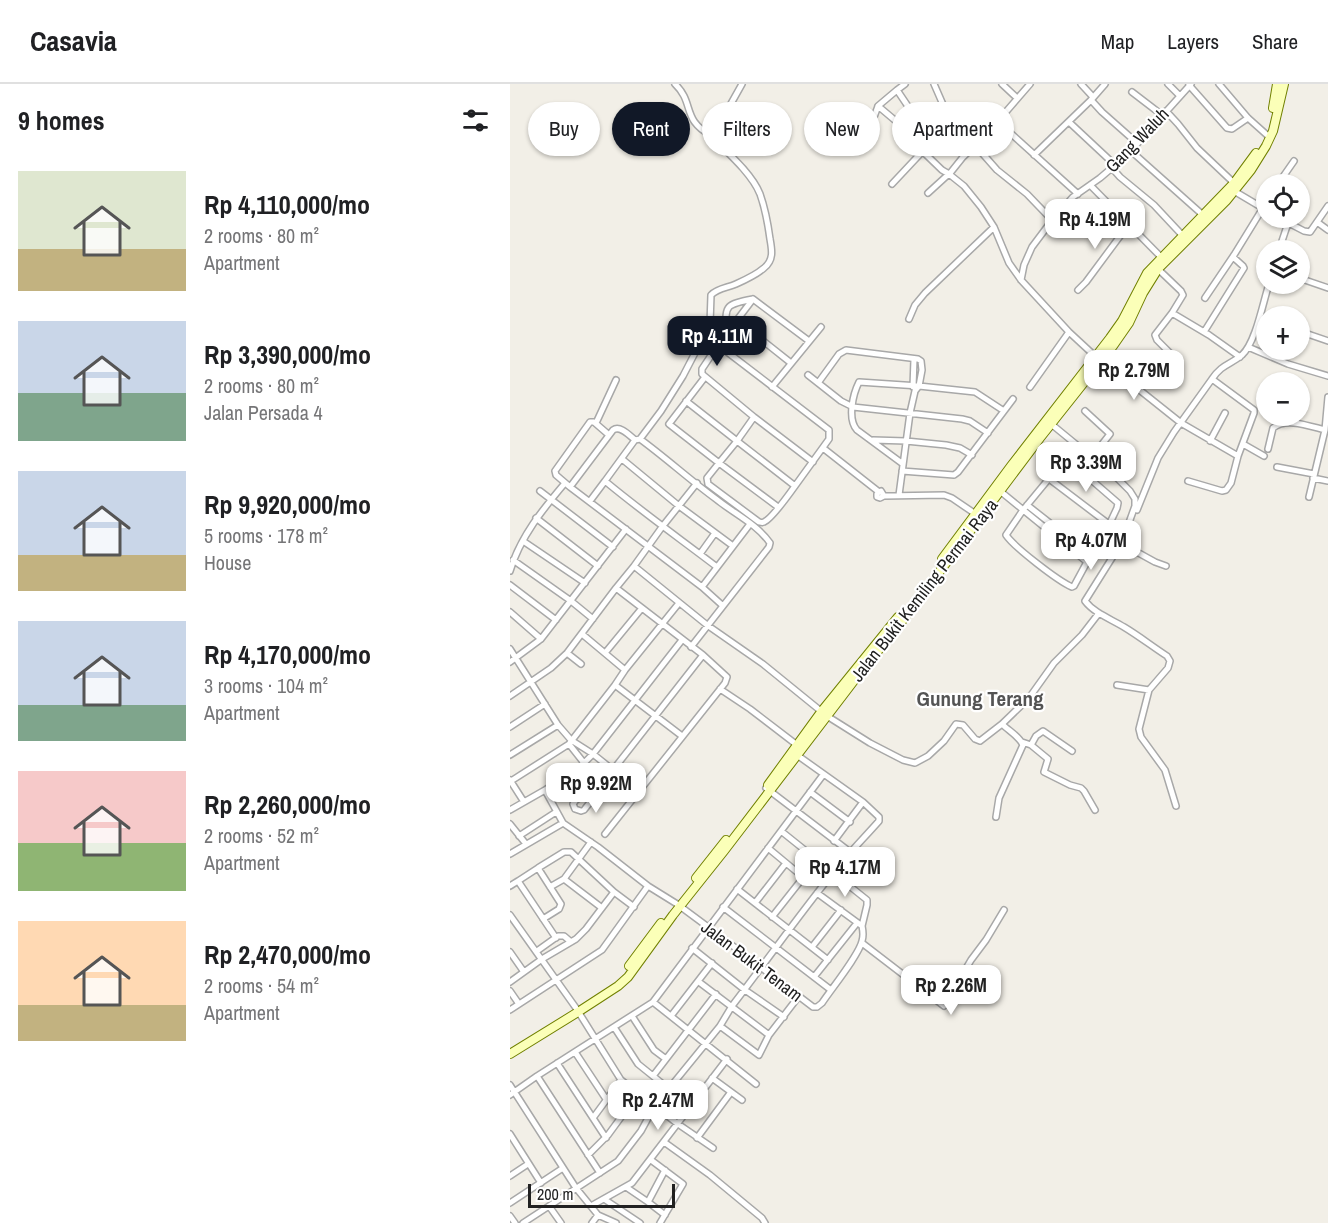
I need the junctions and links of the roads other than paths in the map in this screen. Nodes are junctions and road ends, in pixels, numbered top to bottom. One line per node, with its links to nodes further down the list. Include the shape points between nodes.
1 (675, 84): 29 (street, via 693,121)
2 (742, 84): 19 (street)
3 (905, 84): 14 (street)
4 (934, 84): 21 (street)
5 (1002, 84): 17 (street)
6 (1030, 84): 17 (street)
7 (1081, 84): 18 (street)
8 (1105, 84): 18 (street)
9 (1168, 84): 16 (street)
10 (1190, 84): 16 (street, Gang Waluh); 27 (street, via 1227,128 1232,129)
11 (1219, 84): 27 (street)
12 (1277, 84): 30 (street, Jalan Bukit Kemiling Permai Raya)
13 (1284, 84): 44 (street, Jalan Bukit Kemiling Permai Raya, via 1273,131)
14 (897, 90): 20 (street); 23 (street)
15 (1132, 92): 25 (street)
16 (1180, 96): 25 (street, Gang Waluh)
17 (1017, 98): 22 (street)
18 (1092, 99): 28 (street); 32 (street)
19 (732, 102)
20 (905, 102)
21 (942, 102)
22 (1014, 102)
23 (880, 104)
24 (880, 108): 26 (street)
25 (1164, 113): 32 (street, Gang Waluh); 47 (street)
26 (892, 118)
27 (1248, 118): 30 (street)
28 (1069, 123): 34 (street); 41 (street)
29 (702, 130)
30 (1267, 135): 44 (street, Jalan Bukit Kemiling Permai Raya)
31 (1014, 137): 34 (street)
32 (1137, 143): 33 (street, Gang Waluh)
33 (1131, 151): 41 (street, Gang Waluh); 52 (street)
34 (1034, 155): 49 (street)
35 (730, 156): 112 (street, via 759,192 771,257 755,274 711,295 710,324 683,376)
36 (921, 156): 45 (street)
37 (927, 156): 42 (street)
38 (964, 156): 42 (street)
39 (985, 156): 53 (street)
40 (1294, 161): 43 (street)
41 (1113, 166): 46 (street, Gang Waluh); 60 (street)
42 (949, 174): 48 (street); 57 (street, via 964,186)
43 (1285, 174)
44 (1242, 176): 47 (street, Jalan Bukit Kemiling Permai Raya)
45 (892, 184)
46 (1090, 185): 49 (street, Gang Waluh); 56 (street)
47 (1234, 187): 50 (street); 52 (street, Jalan Bukit Kemiling Permai Raya); 63 (street, Jalan Bukit Kemiling Permai Raya, via 1226,201)
48 (928, 194)
49 (1078, 194): 53 (street, Gang Waluh)
50 (1256, 201)
51 (1328, 206): 55 (street)
52 (1204, 216): 60 (street, Jalan Bukit Kemiling Permai Raya)
53 (1052, 220): 64 (street, Gang Waluh, via 1032,247)
54 (1256, 221): 62 (street)
55 (1317, 222): 58 (street, via 1310,232); 59 (street)
56 (1129, 224): 61 (street); 67 (street)
57 (994, 227): 64 (street); 72 (street, via 925,293)
58 (1299, 228)
59 (1328, 230)
60 (1183, 236): 61 (street, Jalan Bukit Kemiling Permai Raya)
61 (1161, 257): 70 (street, Jalan Bukit Kemiling Permai Raya, via 1147,273)
62 (1233, 257): 68 (street); 77 (street, via 1244,268)
63 (1158, 269): 70 (street, Jalan Bukit Kemiling Permai Raya); 71 (street, via 1183,295)
64 (1021, 280): 76 (street)
65 (1310, 282): 66 (street)
66 (1328, 288)
67 (1078, 290)
68 (1205, 298)
69 (753, 299): 73 (street); 78 (street, via 729,306); 80 (street)
70 (1136, 300): 86 (street, Jalan Bukit Kemiling Permai Raya)
71 (1172, 313): 77 (street); 84 (street, via 1155,335)
72 (909, 319)
73 (738, 321): 78 (street); 87 (street)
74 (821, 327): 80 (street)
75 (1256, 328): 83 (street)
76 (1069, 332): 86 (street); 96 (street)
77 (1204, 332): 85 (street)
78 (726, 335): 82 (street)
79 (1310, 335): 81 (street)
80 (809, 340): 87 (street)
81 (1328, 341)
82 (718, 345): 90 (street, via 702,369); 94 (street)
83 (1248, 347): 85 (street); 89 (street)
84 (1172, 355)
85 (1240, 357): 91 (street, via 1219,369)
86 (1099, 359): 106 (street, Jalan Bukit Kemiling Permai Raya); 108 (street)
87 (791, 363): 94 (street)
88 (808, 375): 93 (street)
89 (1328, 376)
90 (705, 377): 99 (street); 105 (street)
91 (1212, 379): 108 (street); 117 (street, via 1254,410)
92 (616, 380): 107 (street)
93 (818, 382): 95 (street, via 846,350 914,359); 100 (street)
94 (772, 387): 118 (street, via 829,430)
95 (915, 387): 100 (street, via 861,381); 101 (street, via 975,392); 103 (street)
96 (1030, 387)
97 (1328, 398): 109 (street)
98 (1013, 399): 101 (street)
99 (686, 401): 114 (street); 126 (street, via 669,424)
100 (853, 407): 103 (street); 113 (street, via 854,427)
101 (1004, 411): 110 (street)
102 (1085, 411): 123 (street, via 1110,434)
103 (910, 413): 110 (street, via 970,421); 115 (street)
104 (1225, 413): 116 (street)
105 (754, 417): 114 (street); 125 (street)
106 (1048, 422): 123 (street); 139 (street, Jalan Bukit Kemiling Permai Raya); 147 (street, Jalan Bukit Kemiling Permai Raya)
107 (596, 423): 111 (street); 136 (street, via 590,422 555,471)
108 (1181, 423): 116 (street); 166 (street, via 1158,458 1124,543)
109 (1324, 430): 119 (street, via 1300,424 1275,425); 130 (street)
110 (988, 433): 120 (street)
111 (609, 435): 112 (street, via 617,428); 136 (street)
112 (638, 439): 124 (street); 135 (street)
113 (873, 440): 115 (street); 127 (street)
114 (737, 441): 126 (street); 137 (street)
115 (906, 441): 120 (street, via 946,445); 127 (street)
116 (1210, 441): 121 (street)
117 (1243, 444): 121 (street); 122 (street)
118 (823, 448): 125 (street); 140 (street, via 881,494)
119 (1268, 449)
120 (972, 454): 129 (street, via 954,475)
121 (1238, 456): 133 (street, via 1226,490)
122 (1264, 456)
123 (1092, 457): 178 (street, via 1131,491 1136,502 1122,542 1086,599)
124 (622, 459): 132 (street); 144 (street)
125 (813, 462): 137 (street)
126 (719, 463): 145 (street); 145 (street, via 707,480 713,488 760,523)
127 (903, 464): 129 (street)
128 (1277, 467): 130 (street)
129 (902, 471): 140 (street)
130 (1313, 476): 134 (street); 141 (street)
131 (1048, 478): 146 (street); 150 (street); 150 (street, via 1066,458 1117,501)
132 (605, 481): 143 (street); 151 (street)
133 (1188, 481)
134 (1328, 481)
135 (697, 483): 144 (street); 149 (street)
136 (568, 485): 142 (street); 143 (street)
137 (795, 486): 145 (street)
138 (540, 491): 142 (street)
139 (1000, 491): 146 (street); 147 (street, Jalan Bukit Kemiling Permai Raya)
140 (899, 495): 147 (street, via 944,495)
141 (1309, 497)
142 (551, 500): 148 (street); 158 (street)
143 (590, 501): 152 (street)
144 (679, 506): 151 (street); 154 (street)
145 (778, 507)
146 (1025, 507): 153 (street); 155 (street); 163 (street, via 1006,535 1020,549 1070,587)
147 (978, 516): 202 (street, Jalan Bukit Kemiling Permai Raya)
148 (536, 518): 156 (street); 164 (street)
149 (750, 524): 157 (street); 175 (street, via 770,543)
150 (1110, 525): 160 (street)
151 (662, 527): 159 (street); 161 (street)
152 (626, 529): 158 (street); 159 (street)
153 (1060, 531): 155 (street); 160 (street)
154 (715, 533): 157 (street); 161 (street)
155 (1056, 537): 163 (street)
156 (524, 541): 162 (street); 169 (street)
157 (733, 546): 167 (street)
158 (613, 547): 164 (street)
159 (648, 547): 165 (street); 171 (street)
160 (1093, 553): 163 (street)
161 (700, 554): 167 (street)
162 (513, 560): 168 (street); 173 (street)
163 (1087, 562)
164 (598, 566): 169 (street)
165 (634, 566): 172 (street); 174 (street)
166 (1166, 566)
167 (717, 567): 171 (street)
168 (510, 571)
169 (585, 583): 173 (street)
170 (510, 585): 180 (street)
171 (702, 587): 175 (street)
172 (616, 588): 176 (street); 179 (street)
173 (571, 601): 179 (street); 180 (street)
174 (679, 603): 181 (street); 182 (street)
175 (722, 605): 182 (street)
176 (642, 608): 181 (street); 189 (street)
177 (510, 612): 184 (street)
178 (1099, 613): 198 (street, via 1167,656 1168,668); 205 (street, via 1029,698)
179 (592, 619): 183 (street)
180 (556, 620): 184 (street)
181 (661, 624): 185 (street); 193 (street)
182 (707, 625): 186 (street); 202 (street)
183 (582, 634): 188 (street); 189 (street)
184 (541, 639): 191 (street)
185 (682, 640): 186 (street); 200 (street)
186 (691, 647): 190 (street)
187 (510, 649): 191 (street)
188 (567, 653): 192 (street); 194 (street)
189 (605, 653): 193 (street)
190 (703, 656): 197 (street, via 726,677); 203 (street)
191 (513, 660): 194 (street)
192 (581, 664)
193 (625, 670): 195 (street)
194 (531, 682): 199 (street); 201 (street)
195 (615, 685): 200 (street); 208 (street)
196 (1117, 685): 198 (street)
197 (720, 689): 207 (street); 210 (street)
198 (1149, 690): 227 (street, via 1139,729 1165,770)
199 (510, 696)
200 (635, 700): 203 (street); 213 (street)
201 (545, 704): 204 (street); 206 (street)
202 (824, 714): 205 (street, via 870,743 915,763 944,741 956,724 963,725 980,741); 210 (street, Jalan Bukit Kemiling Permai Raya); 215 (street, Jalan Bukit Kemiling Permai Raya)
203 (656, 716): 207 (street); 217 (street)
204 (558, 724): 208 (street); 214 (street)
205 (1002, 724): 209 (street)
206 (510, 727)
207 (682, 736): 223 (street)
208 (570, 742): 213 (street); 216 (street); 219 (street)
209 (1022, 742): 211 (street); 232 (street, via 999,798)
210 (797, 745): 221 (street, Jalan Bukit Kemiling Permai Raya)
211 (1031, 745): 212 (street, via 1043,731); 229 (street, via 1048,759 1044,772 1081,788)
212 (1072, 751)
213 (593, 754): 216 (street); 217 (street)
214 (510, 755)
215 (797, 755): 218 (street); 221 (street, Jalan Bukit Kemiling Permai Raya)
216 (584, 763): 222 (street)
217 (615, 772): 220 (street); 223 (street)
218 (823, 775): 224 (street); 226 (street)
219 (510, 780): 225 (street)
220 (605, 783): 220 (street, via 574,802 575,809 584,810)
221 (768, 789): 230 (street); 260 (street, Jalan Bukit Kemiling Permai Raya)
222 (545, 790): 225 (street); 231 (street)
223 (639, 791): 237 (street)
224 (810, 792): 230 (street); 233 (street)
225 (524, 802): 228 (street)
226 (863, 802): 233 (street); 243 (street, via 880,819)
227 (1176, 806)
228 (510, 810)
229 (1095, 810)
230 (796, 811): 236 (street); 239 (street)
231 (556, 812): 235 (street); 238 (street)
232 (996, 817)
233 (850, 822): 239 (street)
234 (510, 824): 238 (street)
235 (563, 824): 240 (street, Jalan Bukit Tenam); 241 (street)
236 (781, 831): 242 (street); 246 (street)
237 (605, 834)
238 (519, 836): 241 (street)
239 (834, 841): 243 (street)
240 (591, 842): 245 (street); 254 (street, Jalan Bukit Tenam)
241 (525, 844): 244 (street)
242 (768, 848): 247 (street); 256 (street)
243 (850, 852): 249 (street)
244 (510, 854)
245 (579, 859): 248 (street, via 564,852); 251 (street); 257 (street)
246 (817, 860): 249 (street); 250 (street)
247 (786, 863): 250 (street); 259 (street)
248 (538, 868): 252 (street); 255 (street)
249 (833, 873): 258 (street); 269 (street, via 867,900)
250 (803, 877): 267 (street)
251 (564, 879): 255 (street); 263 (street)
252 (518, 881): 253 (street); 268 (street)
253 (510, 886)
254 (648, 886): 260 (street, Jalan Bukit Tenam); 261 (street)
255 (550, 887): 268 (street, via 561,906)
256 (737, 889): 259 (street); 262 (street)
257 (614, 892): 261 (street); 263 (street)
258 (817, 893): 264 (street); 271 (street)
259 (755, 903): 267 (street)
260 (678, 905): 270 (street, Jalan Bukit Tenam); 298 (street, Jalan Bukit Kemiling Permai Raya, via 623,974)
261 (634, 907): 287 (street, via 602,950)
262 (723, 907): 270 (street); 275 (street)
263 (602, 908): 273 (street)
264 (841, 910): 269 (street); 276 (street)
265 (1004, 910): 274 (street, via 944,1006)
266 (510, 915): 278 (street)
267 (772, 917): 271 (street)
268 (543, 919): 272 (street)
269 (859, 925): 274 (street, via 863,930); 281 (street)
270 (708, 927): 277 (street); 283 (street, Jalan Bukit Tenam)
271 (789, 930): 275 (street); 276 (street)
272 (556, 938): 273 (street, via 564,936); 278 (street)
273 (572, 942): 280 (street)
274 (862, 943): 290 (street, Jalan Bukit Tenam)
275 (776, 947): 283 (street); 285 (street)
276 (812, 947): 281 (street)
277 (692, 948): 282 (street); 294 (street)
278 (537, 951): 280 (street)
279 (510, 952): 284 (street)
280 (542, 959): 284 (street); 287 (street)
281 (828, 960): 285 (street)
282 (712, 963): 288 (street); 289 (street)
283 (761, 968): 289 (street); 293 (street, Jalan Bukit Tenam)
284 (524, 972): 286 (street)
285 (814, 977): 290 (street)
286 (510, 981)
287 (556, 981): 295 (street); 298 (street)
288 (699, 982): 292 (street); 300 (street)
289 (745, 990): 296 (street); 301 (street)
290 (831, 990): 293 (street, Jalan Bukit Tenam, via 817,1007)
291 (510, 992): 295 (street)
292 (716, 994): 296 (street); 304 (street)
293 (799, 996): 301 (street)
294 (652, 1002): 299 (street); 300 (street)
295 (519, 1004): 297 (street)
296 (732, 1006): 303 (street); 305 (street)
297 (510, 1010)
298 (577, 1010): 306 (street); 308 (street, Jalan Bukit Kemiling Permai Raya); 310 (street, Jalan Bukit Kemiling Permai Raya)
299 (632, 1016): 302 (street); 311 (street, via 654,1050)
300 (671, 1016): 304 (street)
301 (784, 1017): 305 (street)
302 (614, 1026): 306 (street); 315 (street, via 638,1064)
303 (720, 1026): 305 (street, via 759,1055); 307 (street)
304 (689, 1029): 307 (street); 311 (street)
305 (769, 1035)
306 (594, 1039): 309 (street); 317 (street)
307 (706, 1043): 312 (street); 320 (street)
308 (510, 1048)
309 (575, 1052): 313 (street); 324 (street)
310 (510, 1054)
311 (666, 1059): 315 (street)
312 (727, 1059): 316 (street); 318 (street)
313 (557, 1063): 314 (street); 327 (street)
314 (537, 1076): 322 (street); 336 (street)
315 (653, 1076): 320 (street)
316 (712, 1078): 321 (street); 328 (street)
317 (621, 1080): 323 (street); 324 (street)
318 (756, 1084)
319 (510, 1085): 322 (street)
320 (669, 1089): 326 (street)
321 (731, 1092): 325 (street); 331 (street)
322 (512, 1093): 339 (street)
323 (638, 1094): 326 (street); 330 (street)
324 (606, 1099): 327 (street)
325 (742, 1100)
326 (654, 1107): 328 (street); 341 (street, via 618,1161)
327 (593, 1118): 330 (street)
328 (678, 1124): 331 (street); 332 (street)
329 (510, 1134): 333 (street)
330 (606, 1138): 336 (street)
331 (697, 1138): 335 (street)
332 (664, 1142): 337 (street); 361 (street, via 710,1175)
333 (516, 1143): 334 (street); 338 (street)
334 (510, 1148)
335 (713, 1148)
336 (588, 1155): 341 (street)
337 (651, 1160): 340 (street); 344 (street)
338 (528, 1164): 342 (street); 343 (street)
339 (563, 1168): 343 (street); 345 (street)
340 (665, 1170): 347 (street); 352 (street, via 683,1184)
341 (600, 1173): 345 (street)
342 (510, 1176)
343 (541, 1183): 348 (street)
344 (626, 1187): 346 (street); 347 (street)
345 (576, 1188): 349 (street); 350 (street)
346 (604, 1199): 350 (street); 359 (street)
347 (648, 1202): 352 (street)
348 (510, 1203)
349 (549, 1206): 355 (street); 356 (street)
350 (591, 1206): 351 (street)
351 (598, 1215): 357 (street); 358 (street)
352 (665, 1215): 360 (street)
353 (510, 1216): 354 (street)
354 (514, 1223)
355 (523, 1223)
356 (561, 1223)
357 (592, 1223)
358 (616, 1223)
359 (640, 1223)
360 (660, 1223)
361 (765, 1223)

